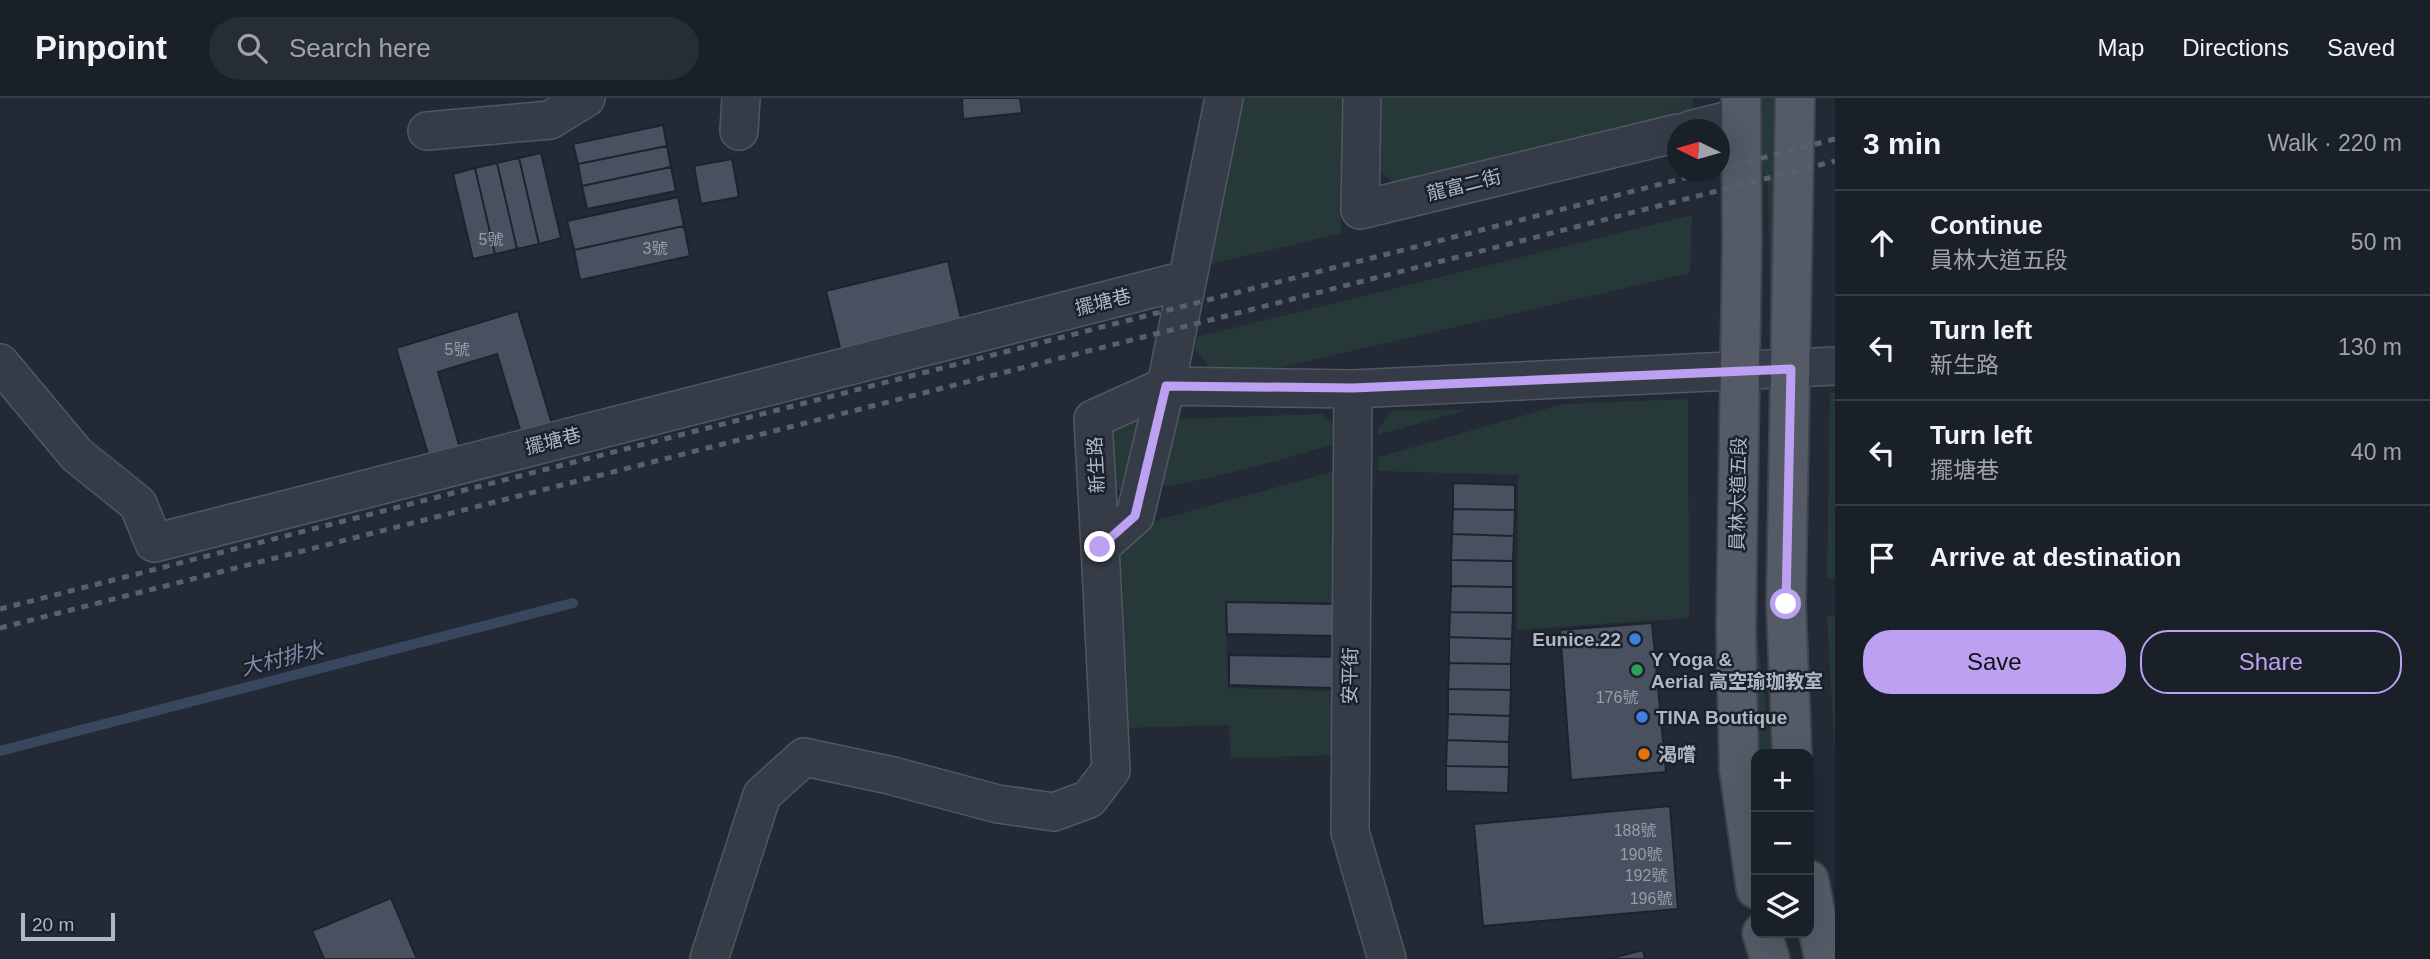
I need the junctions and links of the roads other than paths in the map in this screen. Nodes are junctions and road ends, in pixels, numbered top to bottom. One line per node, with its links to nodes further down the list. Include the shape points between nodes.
1 (586, 98): 7 (street, via 550,120)
2 (1224, 98): 9 (street)
3 (1362, 98): 8 (street, 龍富二街, via 1360,211)
4 (1799, 99): 12 (main road)
5 (1741, 107): 6 (street); 13 (main road, 員林大道五段)
6 (1714, 119)
7 (427, 131)
8 (1667, 136)
9 (1186, 281): 10 (street, 擺塘巷, via 154,543 138,505 77,455); 14 (street)
10 (0, 363)
11 (1835, 366): 12 (street, 新生路)
12 (1791, 369): 13 (street, 新生路); 17 (main road, via 1786,604)
13 (1739, 370): 15 (street, 新生路); 18 (main road, 員林大道五段, via 1739,769)
14 (1166, 386): 15 (street, 新生路); 16 (street, via 1135,516); 16 (street, 新生路, via 1093,419)
15 (1353, 388): 22 (street, 安平街, via 1350,832)
16 (1100, 547): 21 (street, via 1111,770 1089,799 1054,812 998,804 804,757 762,795)
17 (1792, 749)
18 (1754, 875)
19 (1814, 906): 24 (main road)
20 (1764, 938): 23 (main road)
21 (709, 959)
22 (1387, 959)
23 (1770, 959)
24 (1824, 959)

